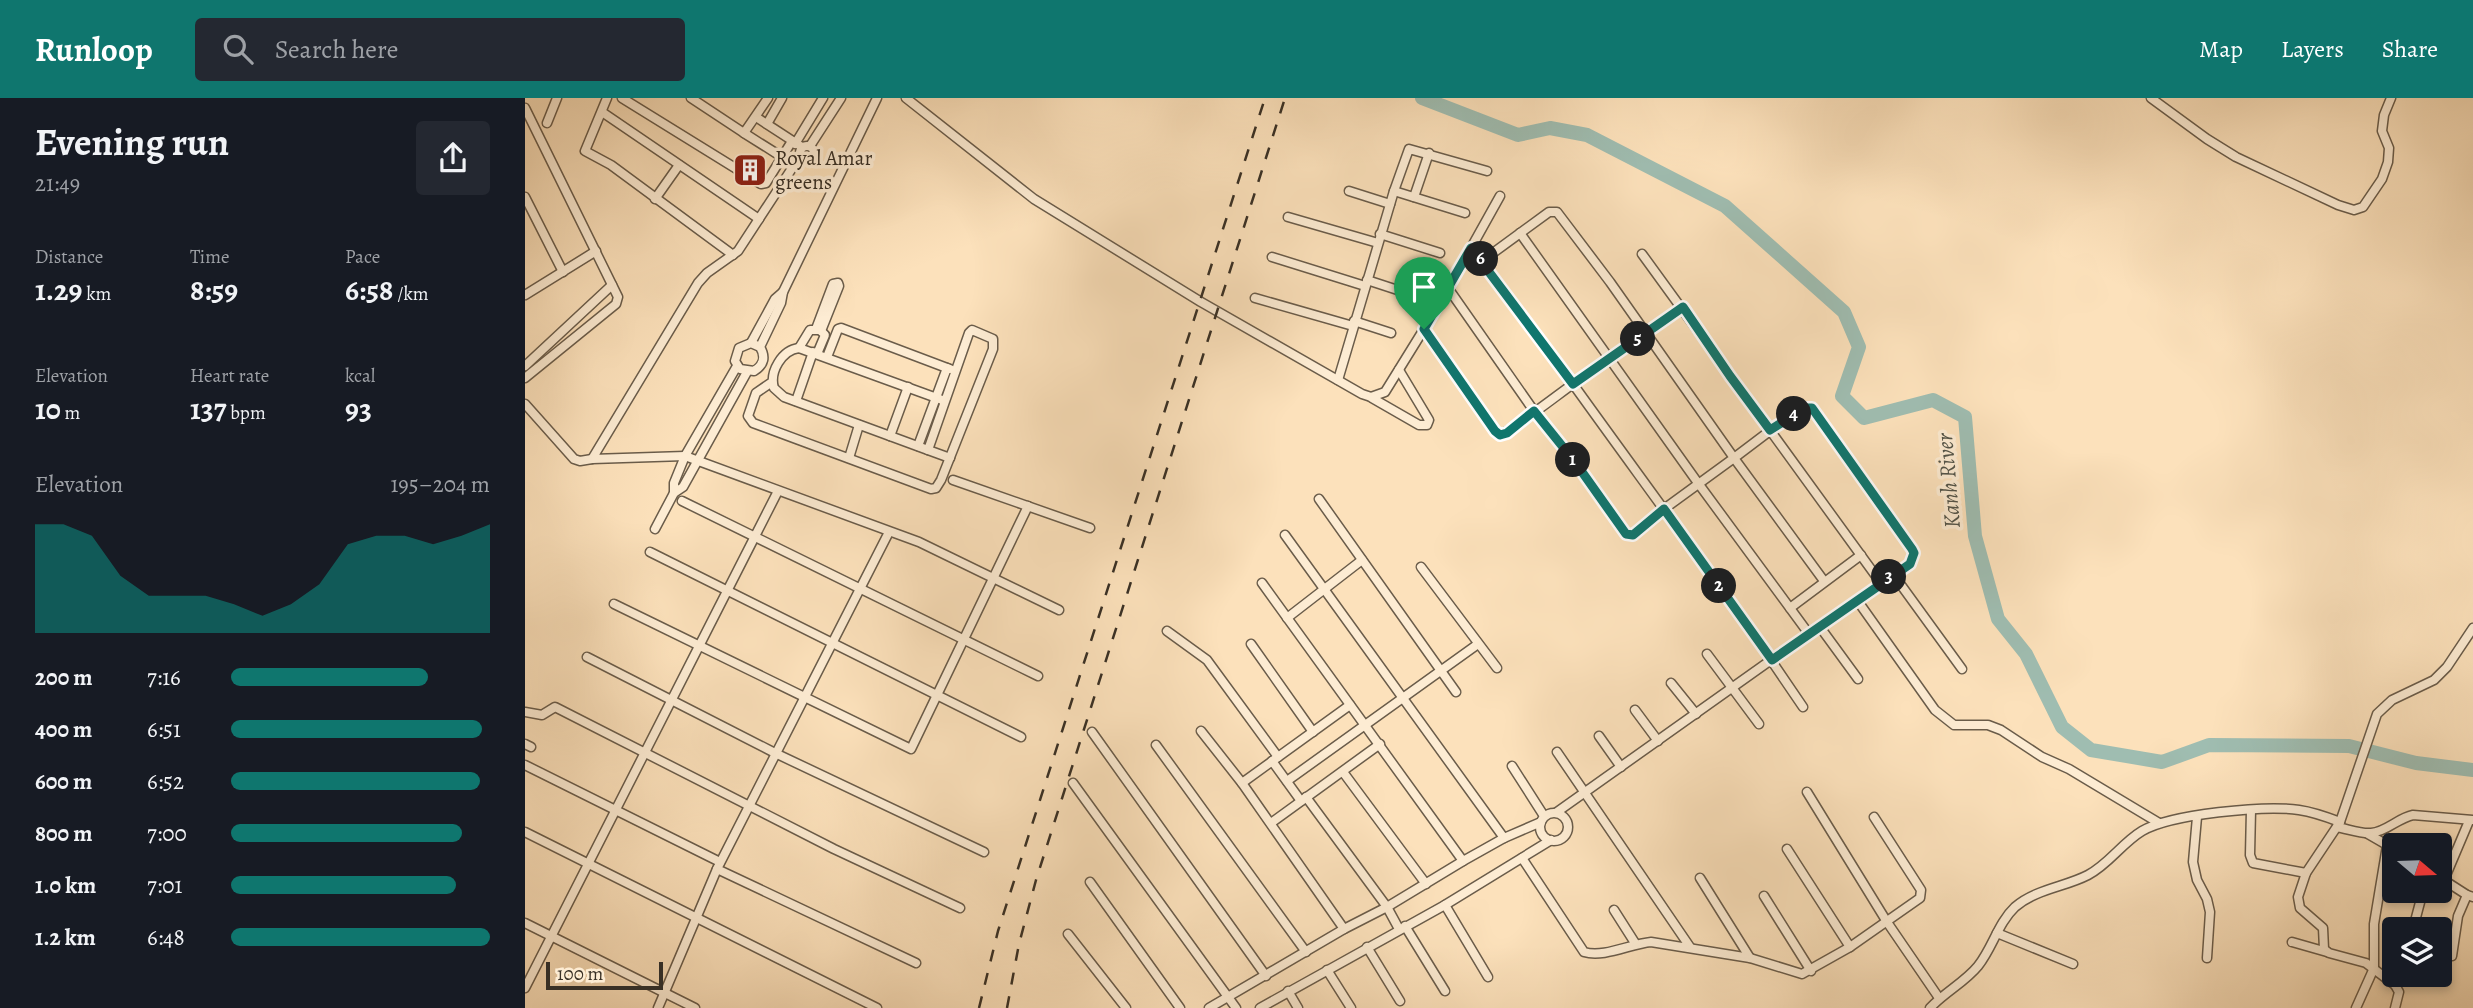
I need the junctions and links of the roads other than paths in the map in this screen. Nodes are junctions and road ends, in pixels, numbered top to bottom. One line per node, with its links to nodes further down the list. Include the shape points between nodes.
1 (557, 98): 17 (street)
2 (607, 98): 14 (street)
3 (622, 98): 22 (street, via 761,184)
4 (691, 98): 19 (street)
5 (768, 98): 15 (street)
6 (782, 98): 18 (street)
7 (823, 98): 20 (street)
8 (841, 98): 20 (street)
9 (877, 98): 59 (street)
10 (906, 98): 72 (street, via 1034,199)
11 (2151, 98): 12 (street, via 2236,157 2354,210 2363,207 2385,173 2389,148 2382,131)
12 (2391, 98)
13 (525, 108): 16 (street)
14 (602, 112): 23 (street); 30 (street, via 585,151)
15 (756, 117): 18 (street); 19 (street)
16 (528, 123): 38 (street)
17 (547, 123)
18 (767, 124): 20 (street)
19 (744, 133): 22 (street)
20 (800, 147): 22 (street); 34 (street)
21 (1429, 153): 24 (street); 26 (street, via 1409,149); 28 (street)
22 (782, 157)
23 (679, 165): 30 (street); 34 (street)
24 (1487, 171)
25 (1349, 191): 31 (street)
26 (1394, 191): 28 (street); 31 (street)
27 (525, 197): 44 (street)
28 (1414, 197): 32 (street)
29 (1500, 197): 37 (street)
30 (655, 200): 41 (street)
31 (1390, 204): 36 (street)
32 (1465, 213)
33 (1288, 217): 36 (street)
34 (759, 219): 41 (street)
35 (1520, 233): 43 (street); 57 (street, via 1549,212 1557,212); 63 (street)
36 (1379, 239): 39 (street); 45 (street)
37 (1471, 248): 43 (street); 47 (street)
38 (596, 251): 44 (street); 46 (street)
39 (1440, 253)
40 (1642, 254): 52 (street)
41 (733, 255): 90 (street, via 698,283)
42 (1272, 257): 45 (street)
43 (1482, 261): 73 (street)
44 (563, 272): 48 (street)
45 (1366, 283): 49 (street); 53 (street)
46 (612, 285): 64 (street); 70 (street, via 616,304)
47 (1448, 288): 54 (street); 80 (street)
48 (525, 295)
49 (1416, 296)
50 (1255, 298): 53 (street)
51 (830, 301): 55 (street)
52 (1683, 307): 57 (street); 82 (street)
53 (1353, 324): 56 (street); 72 (street)
54 (1424, 329): 68 (street); 80 (street, via 1500,435)
55 (819, 330): 58 (street, via 809,331); 60 (street, via 824,338)
56 (1391, 333)
57 (1645, 334): 63 (street); 89 (street)
58 (799, 348): 60 (street); 61 (street)
59 (758, 349): 61 (street); 65 (street, via 743,345 736,352); 66 (street)
60 (815, 353): 62 (street); 77 (street)
61 (783, 356): 71 (street)
62 (827, 357): 67 (street, via 841,328); 74 (street)
63 (1610, 359): 73 (street); 93 (street)
64 (526, 364)
65 (737, 366): 69 (street); 86 (street)
66 (760, 367): 69 (street); 71 (street)
67 (951, 370): 75 (street); 78 (street); 88 (street, via 972,330 993,339)
68 (1399, 370): 76 (street, via 1385,391); 76 (street, via 1429,420 1427,425 1419,425)
69 (747, 372): 91 (street)
70 (525, 378)
71 (773, 380): 77 (street, via 778,392); 87 (street, via 756,393 750,420)
72 (1338, 380): 76 (street)
73 (1573, 384): 80 (street); 99 (street)
74 (908, 387): 75 (street); 83 (street)
75 (936, 397): 78 (street); 84 (street)
76 (1371, 397)
77 (796, 401): 81 (street)
78 (945, 401): 85 (street)
79 (525, 404): 90 (street, via 574,459)
80 (1534, 411): 99 (street, via 1622,532 1633,535)
81 (859, 425): 83 (street); 87 (street)
82 (1770, 430): 89 (street); 106 (street); 109 (street, via 1812,408 1914,553 1910,564)
83 (890, 436): 84 (street)
84 (918, 446): 85 (street)
85 (927, 450): 88 (street)
86 (685, 456): 90 (street); 91 (street); 95 (street)
87 (849, 458): 88 (street, via 931,489 939,485)
88 (950, 458)
89 (1734, 458): 93 (street); 111 (street)
90 (592, 459)
91 (698, 461): 94 (street); 95 (street)
92 (953, 480): 98 (street)
93 (1698, 483): 99 (street); 119 (street)
94 (778, 491): 102 (street); 104 (street)
95 (674, 494): 101 (street)
96 (1319, 499): 107 (street)
97 (682, 501): 104 (street)
98 (1028, 506): 100 (street); 110 (street)
99 (1664, 509): 133 (street)
100 (1090, 528)
101 (655, 529)
102 (888, 532): 110 (street); 114 (street)
103 (1285, 535): 115 (street)
104 (755, 537): 114 (street); 116 (street)
105 (649, 552): 116 (street)
106 (1861, 555): 111 (street); 113 (street)
107 (1362, 560): 115 (street); 136 (street)
108 (1421, 567): 129 (street)
109 (1893, 574): 113 (street); 135 (street)
110 (993, 578): 120 (street); 126 (street)
111 (1824, 581): 119 (street)
112 (1262, 583): 121 (street)
113 (1881, 583): 117 (street)
114 (860, 589): 126 (street); 127 (street)
115 (1324, 590): 121 (street); 144 (street)
116 (728, 591): 127 (street); 130 (street)
117 (1857, 600): 122 (street); 184 (street, via 1947,721 2001,730)
118 (614, 604): 130 (street)
119 (1790, 608): 125 (street)
120 (1059, 610)
121 (1287, 618): 146 (street)
122 (1820, 627): 125 (street); 138 (street)
123 (2473, 628): 185 (street, via 2434,680 2383,706)
124 (1167, 631): 164 (street, via 1207,660)
125 (1809, 634): 133 (street)
126 (963, 640): 137 (street); 142 (street)
127 (833, 643): 142 (street); 143 (street)
128 (1251, 644): 155 (street)
129 (1478, 644): 134 (street); 136 (street)
130 (700, 646): 143 (street); 145 (street)
131 (1707, 654): 140 (street)
132 (587, 657): 145 (street)
133 (1772, 660): 140 (street); 147 (street)
134 (1497, 668)
135 (1962, 669)
136 (1441, 670): 141 (street); 144 (street)
137 (1038, 676)
138 (1858, 679)
139 (1671, 683): 150 (street)
140 (1731, 689): 150 (street); 151 (street)
141 (1456, 691)
142 (937, 695): 143 (street, via 911,749); 157 (street)
143 (805, 698): 163 (street)
144 (1403, 698): 152 (street); 188 (street)
145 (670, 700): 162 (street); 163 (street)
146 (1350, 705): 152 (street); 155 (street)
147 (1803, 707)
148 (1635, 710): 158 (street)
149 (525, 712): 162 (street, via 542,715 555,707)
150 (1696, 714): 158 (street)
151 (1759, 724)
152 (1366, 725): 159 (street); 169 (street)
153 (1201, 731): 171 (street)
154 (1092, 732): 233 (street)
155 (1313, 732): 164 (street)
156 (1599, 736): 167 (street)
157 (1021, 737)
158 (1658, 741): 167 (street)
159 (1381, 744): 168 (street); 195 (street)
160 (1156, 745): 223 (street)
161 (1556, 752): 173 (street)
162 (644, 753): 175 (street); 176 (street)
163 (775, 753): 175 (street); 192 (street)
164 (1275, 759): 169 (street); 171 (street)
165 (525, 765): 176 (street)
166 (1511, 766): 181 (street)
167 (1621, 767): 173 (street)
168 (1343, 772): 174 (street); 201 (street)
169 (1287, 781): 174 (street)
170 (1073, 783): 239 (street)
171 (1242, 783): 183 (street)
172 (1807, 792): 211 (street)
173 (1584, 794): 178 (street); 221 (street)
174 (1304, 799): 183 (street); 207 (street)
175 (748, 807): 197 (street); 208 (street)
176 (615, 810): 196 (street); 197 (street)
177 (2251, 810): 180 (street); 185 (street, via 2300,810); 198 (street, via 2251,861)
178 (1557, 813): 181 (street); 189 (street, via 1569,827 1561,839)
179 (1874, 817): 211 (street, via 1922,894)
180 (2196, 817): 184 (street); 227 (street, via 2193,862 2210,912)
181 (1543, 819): 188 (street); 189 (street, via 1542,834)
182 (2471, 821): 187 (street, via 2413,815); 194 (street)
183 (1271, 823): 214 (street)
184 (2159, 823): 215 (street, via 2087,876 2026,899 2005,918)
185 (2339, 824): 187 (street); 198 (street)
186 (525, 832): 196 (street)
187 (2368, 834): 190 (street)
188 (1504, 838): 195 (street)
189 (1551, 840): 193 (street)
190 (2382, 842)
191 (1787, 849): 222 (street)
192 (984, 852)
193 (1522, 858): 206 (street); 219 (street, via 1584,952)
194 (2452, 858)
195 (1463, 861): 201 (street)
196 (587, 864): 210 (street); 217 (street)
197 (719, 866): 210 (street); 228 (street)
198 (2306, 873): 224 (street, via 2298,897 2300,908 2323,928 2323,945)
199 (1700, 878): 226 (street)
200 (1090, 882): 246 (street)
201 (1426, 884): 207 (street)
202 (2452, 884): 205 (street)
203 (2382, 888): 230 (street, via 2374,924)
204 (1763, 896): 232 (street)
205 (2470, 896): 225 (street, via 2458,916)
206 (1445, 905): 213 (street); 234 (street)
207 (1387, 907): 213 (street); 214 (street)
208 (960, 908)
209 (1614, 910): 219 (street)
210 (695, 919): 238 (street); 244 (street)
211 (1887, 922): 222 (street); 240 (street)
212 (525, 923): 217 (street)
213 (1402, 927): 220 (street); 236 (street)
214 (1344, 929): 223 (street)
215 (1997, 933): 229 (street); 240 (street, via 1978,965)
216 (1067, 934): 245 (street)
217 (551, 937): 235 (street); 238 (street)
218 (2291, 942): 224 (street)
219 (1635, 943): 221 (street)
220 (1367, 947): 231 (street); 241 (street)
221 (1690, 947): 226 (street)
222 (1850, 947): 232 (street)
223 (1306, 952): 233 (street)
224 (2329, 953): 230 (street)
225 (2452, 956)
226 (1750, 958): 232 (street, via 1795,973)
227 (2207, 958)
228 (916, 963)
229 (2073, 964)
230 (2374, 968): 253 (street); 254 (street, via 2399,989)
231 (1327, 970): 237 (street); 251 (street)
232 (1811, 971)
233 (1266, 976): 239 (street)
234 (1488, 977)
235 (525, 988)
236 (1445, 990)
237 (1288, 991): 249 (street); 250 (street)
238 (665, 994): 242 (street); 243 (street)
239 (1228, 997): 247 (street); 248 (street)
240 (1939, 998): 252 (street)
241 (1400, 1001)
242 (659, 1008)
243 (695, 1008)
244 (877, 1008)
245 (1126, 1008)
246 (1180, 1008)
247 (1209, 1008)
248 (1236, 1008)
249 (1260, 1008)
250 (1298, 1008)
251 (1351, 1008)
252 (1930, 1008)
253 (2356, 1008)
254 (2395, 1008)

